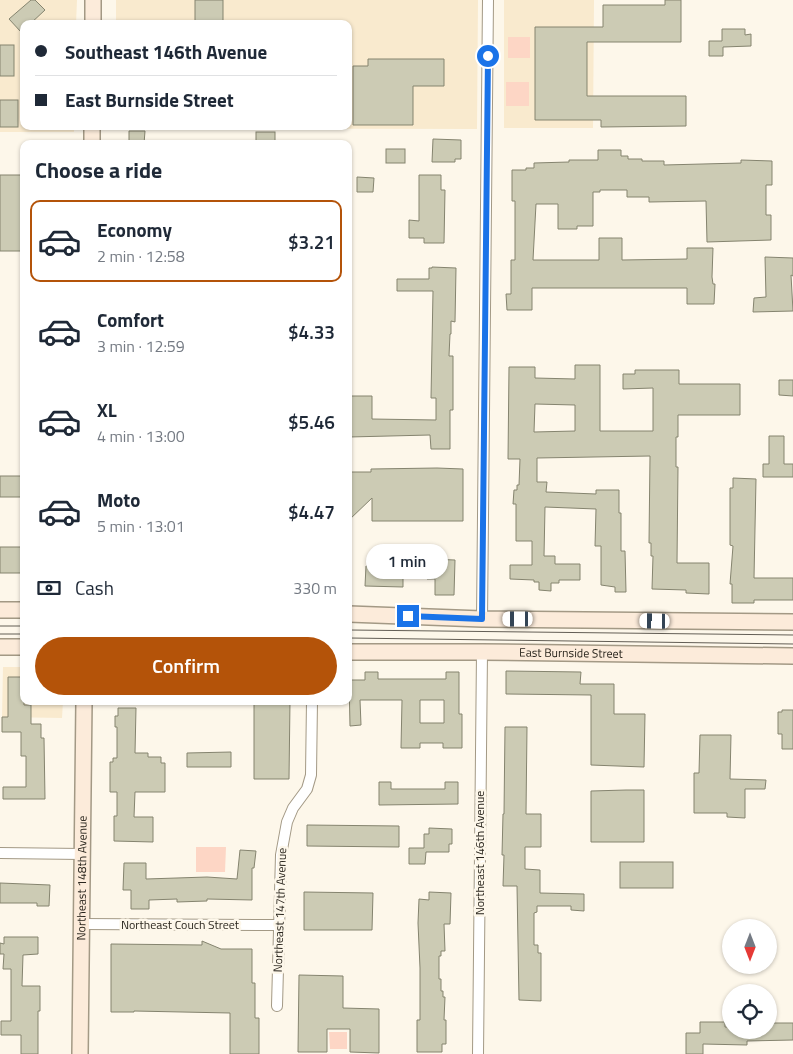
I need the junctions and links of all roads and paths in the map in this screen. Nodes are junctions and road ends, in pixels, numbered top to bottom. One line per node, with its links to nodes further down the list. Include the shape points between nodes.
1 (93, 0): 3 (street)
2 (488, 0): 7 (street)
3 (93, 20)
4 (0, 610): 5 (street)
5 (20, 610)
6 (352, 614): 7 (street)
7 (482, 619): 8 (street)
8 (793, 622)
9 (0, 647): 10 (street)
10 (20, 647)
11 (352, 652): 12 (street, East Burnside Street)
12 (482, 652): 13 (street, East Burnside Street); 22 (street, Northeast 146th Avenue)
13 (793, 656)
14 (84, 705): 17 (street, Northeast 148th Avenue)
15 (312, 705): 19 (street, Northeast 147th Avenue, via 311,775 287,822 284,835)
16 (0, 852): 17 (street)
17 (82, 854): 18 (street, Northeast 148th Avenue)
18 (81, 924): 19 (street, Northeast Couch Street); 21 (street, Northeast 148th Avenue)
19 (278, 925): 20 (street, Northeast 147th Avenue)
20 (277, 1006)
21 (80, 1054)
22 (478, 1054)

